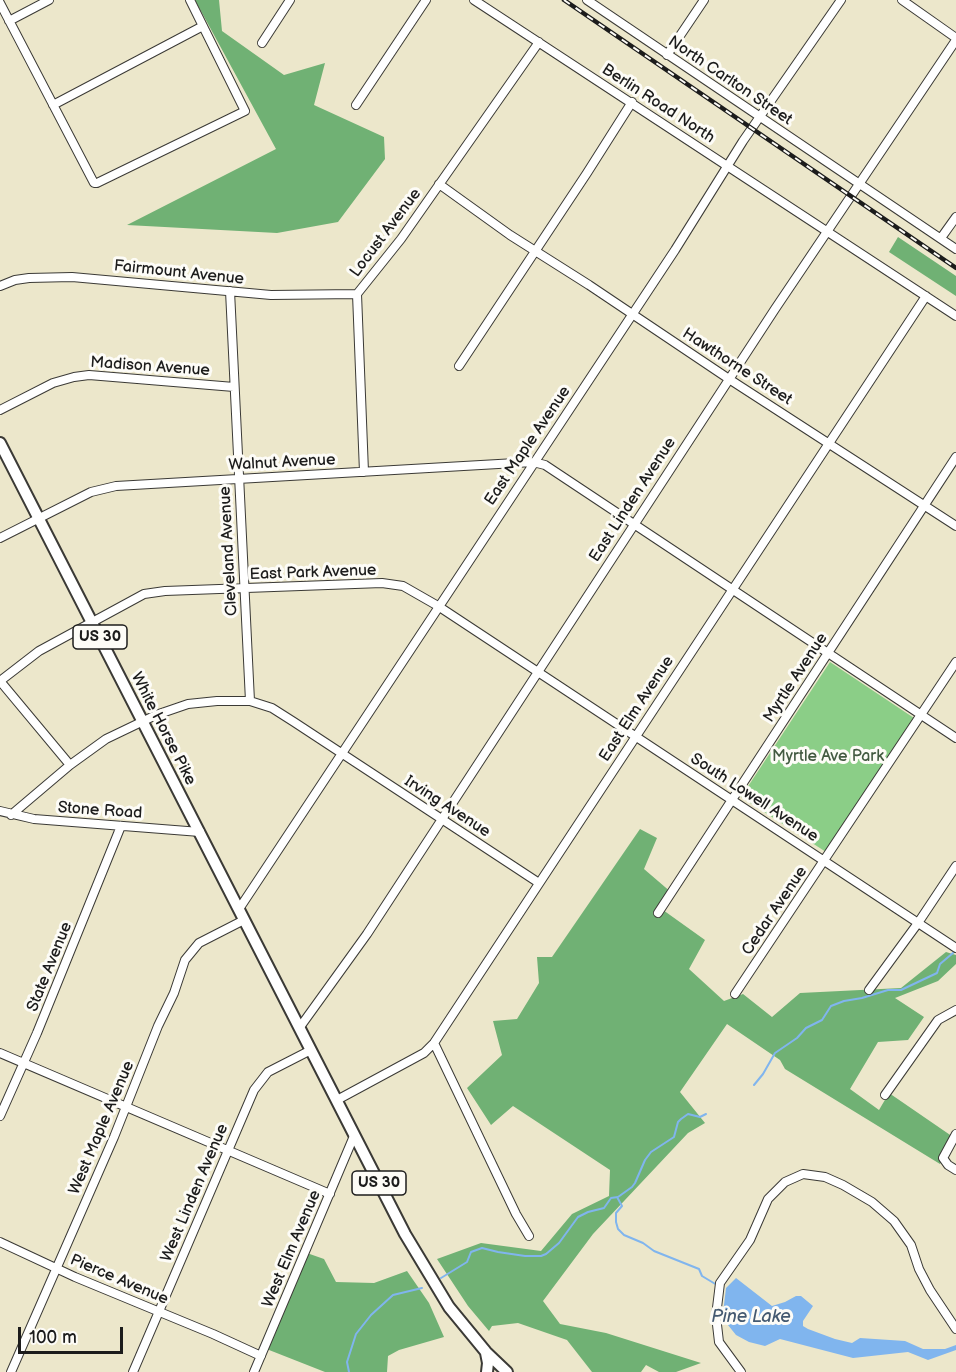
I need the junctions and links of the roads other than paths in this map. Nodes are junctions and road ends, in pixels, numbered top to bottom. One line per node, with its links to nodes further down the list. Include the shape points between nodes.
1 (49, 0): 11 (street)
2 (190, 0): 12 (street)
3 (290, 0): 15 (street)
4 (426, 0): 19 (street)
5 (474, 0): 14 (street, Berlin Road North)
6 (586, 0): 16 (street, North Carlton Street)
7 (704, 0): 16 (street)
8 (841, 0): 20 (street, East Maple Avenue)
9 (902, 0): 13 (street)
10 (0, 3): 11 (street)
11 (9, 21): 18 (street)
12 (203, 26): 18 (street); 18 (street, via 245,111 94,183)
13 (956, 39): 22 (street, East Linden Avenue)
14 (539, 42): 17 (street, Berlin Road North); 23 (street, Locust Avenue)
15 (262, 43)
16 (668, 56): 20 (street, North Carlton Street)
17 (632, 102): 21 (street, Berlin Road North); 28 (street)
18 (53, 105)
19 (356, 105)
20 (760, 117): 21 (street, East Maple Avenue); 22 (street, North Carlton Street)
21 (728, 165): 25 (street, Berlin Road North); 33 (street, East Maple Avenue)
22 (859, 183): 25 (street, East Linden Avenue); 26 (street, North Carlton Street)
23 (439, 184): 28 (street, Hawthorne Street); 31 (street, Locust Avenue)
24 (956, 217): 26 (street)
25 (826, 230): 32 (street, Berlin Road North); 36 (street, East Linden Avenue)
26 (941, 238): 27 (street, North Carlton Street)
27 (956, 249)
28 (535, 251): 33 (street, Hawthorne Street); 35 (street)
29 (0, 285): 30 (street, Fairmount Avenue, via 29,278 72,277)
30 (230, 291): 31 (street, Fairmount Avenue, via 271,295); 37 (street, Cleveland Avenue)
31 (357, 294): 43 (street, Locust Avenue)
32 (926, 296): 34 (street, Berlin Road North); 40 (street, East Elm Avenue)
33 (632, 315): 36 (street, Hawthorne Street); 42 (street, East Maple Avenue)
34 (956, 316)
35 (459, 366)
36 (729, 379): 40 (street, Hawthorne Street); 47 (street, East Linden Avenue)
37 (234, 387): 38 (street, Madison Avenue, via 74,376); 44 (street, Cleveland Avenue)
38 (0, 410)
39 (0, 443): 46 (highway, White Horse Pike / US 30)
40 (830, 443): 45 (street, Hawthorne Street); 52 (street, East Elm Avenue)
41 (956, 457): 45 (street, Myrtle Avenue)
42 (533, 462): 43 (street, Walnut Avenue); 47 (street, via 545,465); 53 (street, East Maple Avenue)
43 (364, 472): 44 (street, Walnut Avenue)
44 (239, 479): 46 (street, Walnut Avenue, via 116,486 91,492); 51 (street, Cleveland Avenue)
45 (925, 505): 48 (street, Hawthorne Street); 55 (street, Myrtle Avenue)
46 (39, 517): 49 (street, Walnut Avenue); 54 (highway, White Horse Pike / US 30)
47 (633, 524): 52 (street); 57 (street, East Linden Avenue)
48 (956, 526)
49 (0, 538)
50 (399, 585): 51 (street, East Park Avenue); 53 (street, South Lowell Avenue)
51 (245, 589): 54 (street, East Park Avenue, via 144,594); 59 (street, Cleveland Avenue)
52 (731, 590): 55 (street); 62 (street, East Elm Avenue)
53 (438, 606): 57 (street, South Lowell Avenue); 64 (street, East Maple Avenue)
54 (92, 622): 58 (street, East Park Avenue, via 39,651); 61 (highway, White Horse Pike / US 30)
55 (828, 654): 60 (street); 66 (street, Myrtle Avenue)
56 (956, 662): 60 (street, Cedar Avenue)
57 (537, 671): 62 (street, South Lowell Avenue); 69 (street, East Linden Avenue)
58 (0, 681): 65 (street)
59 (250, 701): 61 (street, via 188,704); 64 (street, Irving Avenue, via 272,708)
60 (921, 715): 63 (street); 72 (street, Cedar Avenue)
61 (143, 722): 65 (street, via 106,739); 71 (highway, White Horse Pike / US 30)
62 (635, 736): 66 (street, South Lowell Avenue); 74 (street, East Elm Avenue)
63 (956, 738)
64 (342, 754): 69 (street, Irving Avenue); 75 (street, East Maple Avenue)
65 (70, 765): 68 (street)
66 (732, 800): 72 (street, South Lowell Avenue); 76 (street, Myrtle Avenue)
67 (0, 811): 68 (street, Stone Road)
68 (10, 815): 70 (street, Stone Road)
69 (440, 819): 74 (street, Irving Avenue); 83 (street, East Linden Avenue, via 367,934)
70 (121, 826): 71 (street, Stone Road); 87 (street, State Avenue)
71 (200, 832): 75 (highway, White Horse Pike / US 30)
72 (824, 861): 78 (street, South Lowell Avenue); 81 (street, Cedar Avenue)
73 (956, 866): 78 (street)
74 (539, 883): 84 (street, East Elm Avenue)
75 (239, 909): 77 (highway, White Horse Pike / US 30)
76 (658, 913)
77 (244, 920): 83 (highway, White Horse Pike / US 30); 90 (street, West Maple Avenue, via 199,943 190,952)
78 (918, 923): 79 (street, South Lowell Avenue); 80 (street)
79 (956, 948)
80 (868, 990)
81 (735, 994)
82 (956, 1010): 88 (street, via 938,1020)
83 (300, 1028): 85 (highway, US 30)
84 (434, 1042): 89 (street, East Elm Avenue, via 424,1053); 97 (street)
85 (311, 1050): 89 (highway, US 30); 94 (street, West Linden Avenue, via 268,1072 258,1083)
86 (0, 1053): 87 (street)
87 (24, 1063): 90 (street); 91 (street, State Avenue)
88 (885, 1095)
89 (337, 1100): 93 (highway, US 30)
90 (126, 1106): 94 (street); 99 (street, West Maple Avenue)
91 (0, 1116)
92 (956, 1134): 95 (street, via 943,1158)
93 (354, 1136): 96 (street, West Elm Avenue); 102 (highway, US 30, via 441,1296)
94 (227, 1150): 96 (street); 100 (street, West Linden Avenue)
95 (956, 1170)
96 (330, 1194): 103 (street, West Elm Avenue)
97 (529, 1236)
98 (0, 1242): 99 (street, Pierce Avenue)
99 (57, 1268): 100 (street, Pierce Avenue); 104 (street, West Maple Avenue)
100 (159, 1311): 103 (street, Pierce Avenue); 105 (street, West Linden Avenue)
101 (956, 1329): 109 (street, via 930,1290 911,1245 894,1221 843,1185 803,1174 775,1190 750,1240 720,1283 716,1316 719,1342)
102 (486, 1352): 107 (highway); 108 (highway, US 30)
103 (261, 1356): 106 (street, West Elm Avenue)
104 (11, 1372)
105 (133, 1372)
106 (254, 1372)
107 (487, 1372)
108 (505, 1372)
109 (741, 1372)

